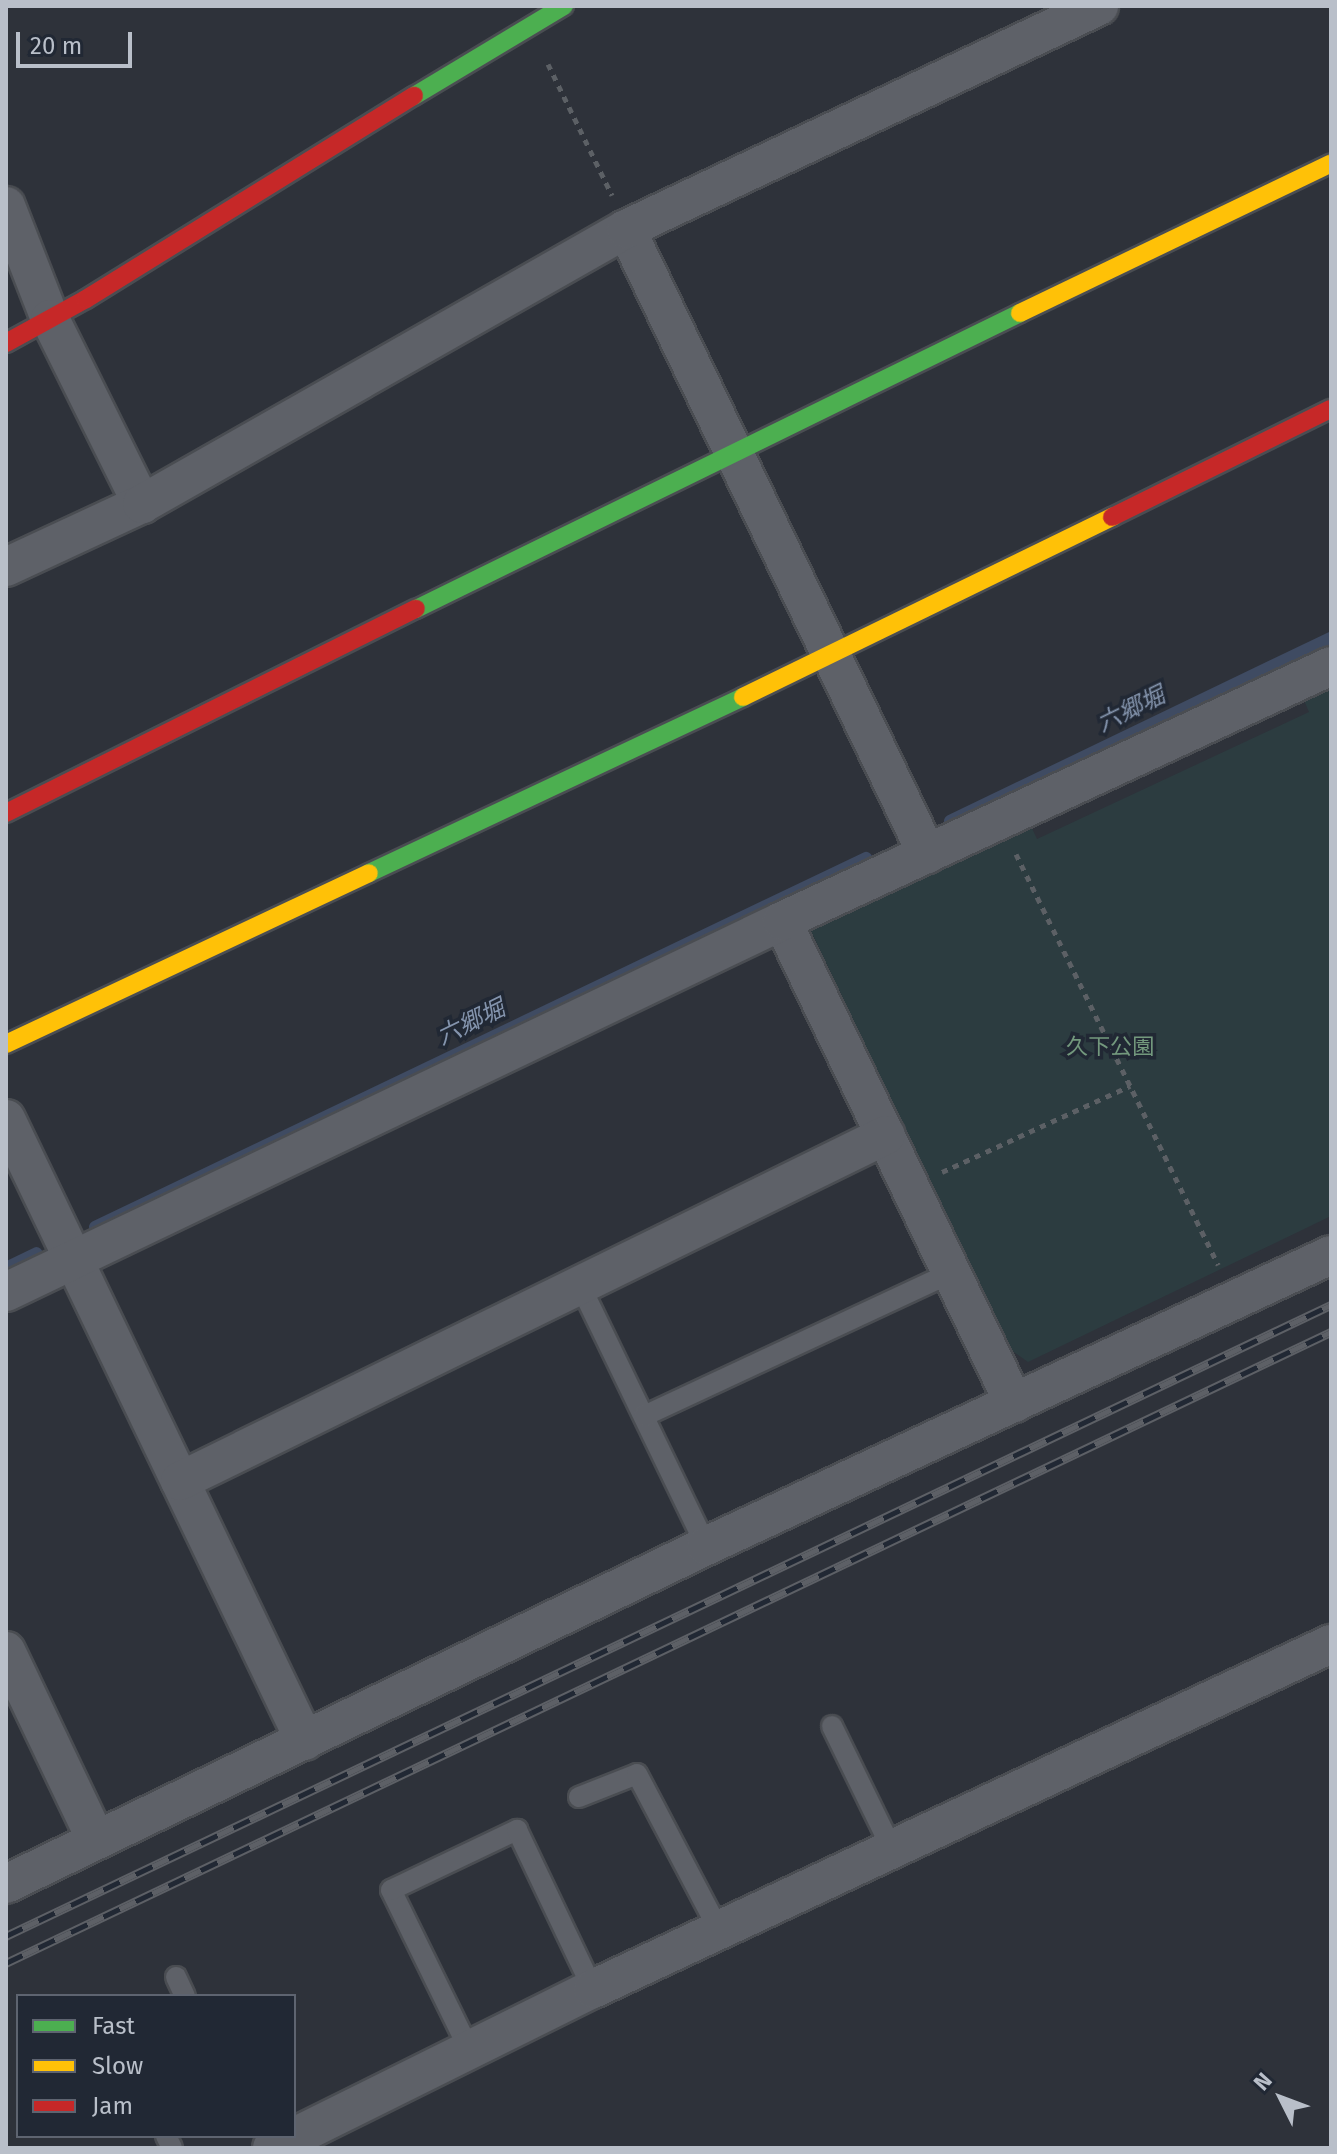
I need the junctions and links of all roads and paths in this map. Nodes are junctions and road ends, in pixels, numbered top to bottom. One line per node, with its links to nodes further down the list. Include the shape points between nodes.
1 (564, 6): 7 (street)
2 (1075, 11): 6 (street)
3 (543, 54): 6 (path)
4 (1331, 163): 10 (street)
5 (6, 206): 7 (street)
6 (626, 229): 10 (street); 11 (street)
7 (50, 319): 8 (street); 11 (street)
8 (6, 343)
9 (1331, 409): 13 (street)
10 (734, 451): 13 (street); 15 (street)
11 (142, 504): 12 (street)
12 (6, 567)
13 (832, 655): 17 (street); 19 (street)
14 (1331, 666): 17 (street)
15 (6, 813)
16 (1014, 850): 20 (path)
17 (927, 854): 18 (street)
18 (782, 921): 22 (street); 25 (street)
19 (6, 1044)
20 (1130, 1086): 23 (path); 26 (path)
21 (6, 1119): 25 (street)
22 (886, 1135): 27 (street); 28 (street)
23 (956, 1165)
24 (1331, 1255): 30 (street)
25 (74, 1259): 29 (street); 32 (street)
26 (1220, 1269)
27 (953, 1272): 30 (street); 31 (lane)
28 (580, 1285): 31 (lane); 32 (street)
29 (6, 1292)
30 (1014, 1403): 33 (street)
31 (644, 1416): 33 (lane)
32 (180, 1481): 37 (street)
33 (706, 1546): 37 (street)
34 (1331, 1644): 40 (street)
35 (6, 1651): 39 (street)
36 (832, 1726): 40 (lane)
37 (305, 1741): 39 (street)
38 (579, 1797): 42 (lane, via 637,1774)
39 (96, 1840): 41 (street)
40 (892, 1849): 42 (street)
41 (6, 1884)
42 (719, 1930): 43 (street)
43 (593, 1989): 44 (street); 44 (lane, via 517,1830 391,1890)
44 (469, 2049): 45 (street)
45 (296, 2136)
46 (292, 2138): 47 (street)
47 (272, 2148)

